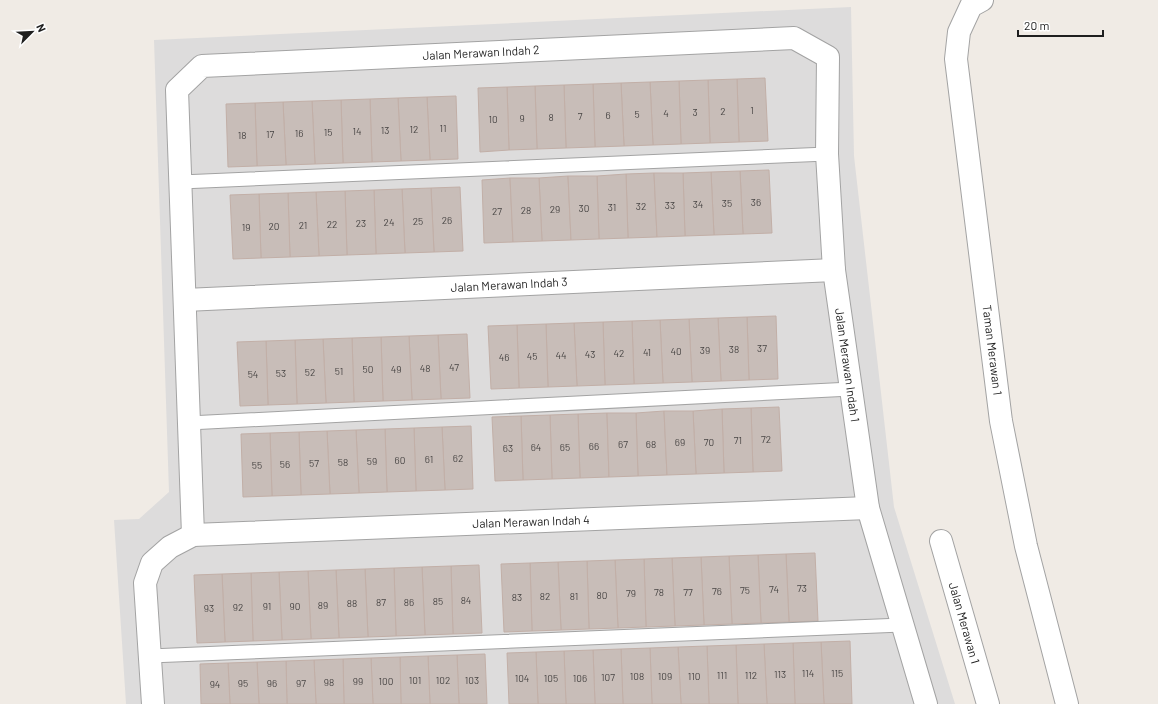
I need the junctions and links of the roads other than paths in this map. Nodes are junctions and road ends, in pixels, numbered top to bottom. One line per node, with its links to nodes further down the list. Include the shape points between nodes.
1 (982, 0): 17 (street, Taman Merawan 1, via 971,6 959,32 956,59 1001,421 1026,546)
2 (794, 38): 3 (street, Jalan Merawan Indah 1, via 828,57); 4 (street, Jalan Merawan Indah 2, via 202,66 177,90)
3 (827, 154): 4 (lane); 5 (street, Jalan Merawan Indah 1)
4 (181, 182): 6 (street)
5 (834, 270): 6 (street, Jalan Merawan Indah 3); 7 (street, Jalan Merawan Indah 1)
6 (185, 300): 8 (street)
7 (851, 389): 8 (lane); 9 (street, Jalan Merawan Indah 1)
8 (189, 423): 10 (street)
9 (868, 508): 10 (street, Jalan Merawan Indah 4); 12 (street, Jalan Merawan Indah 1)
10 (194, 535): 13 (street, via 170,547 152,564 145,582)
11 (941, 541): 16 (street, Jalan Merawan 1)
12 (902, 625): 13 (lane); 15 (street, Jalan Merawan Indah 1)
13 (150, 656): 14 (street)
14 (153, 704)
15 (926, 704)
16 (988, 704)
17 (1067, 704)

